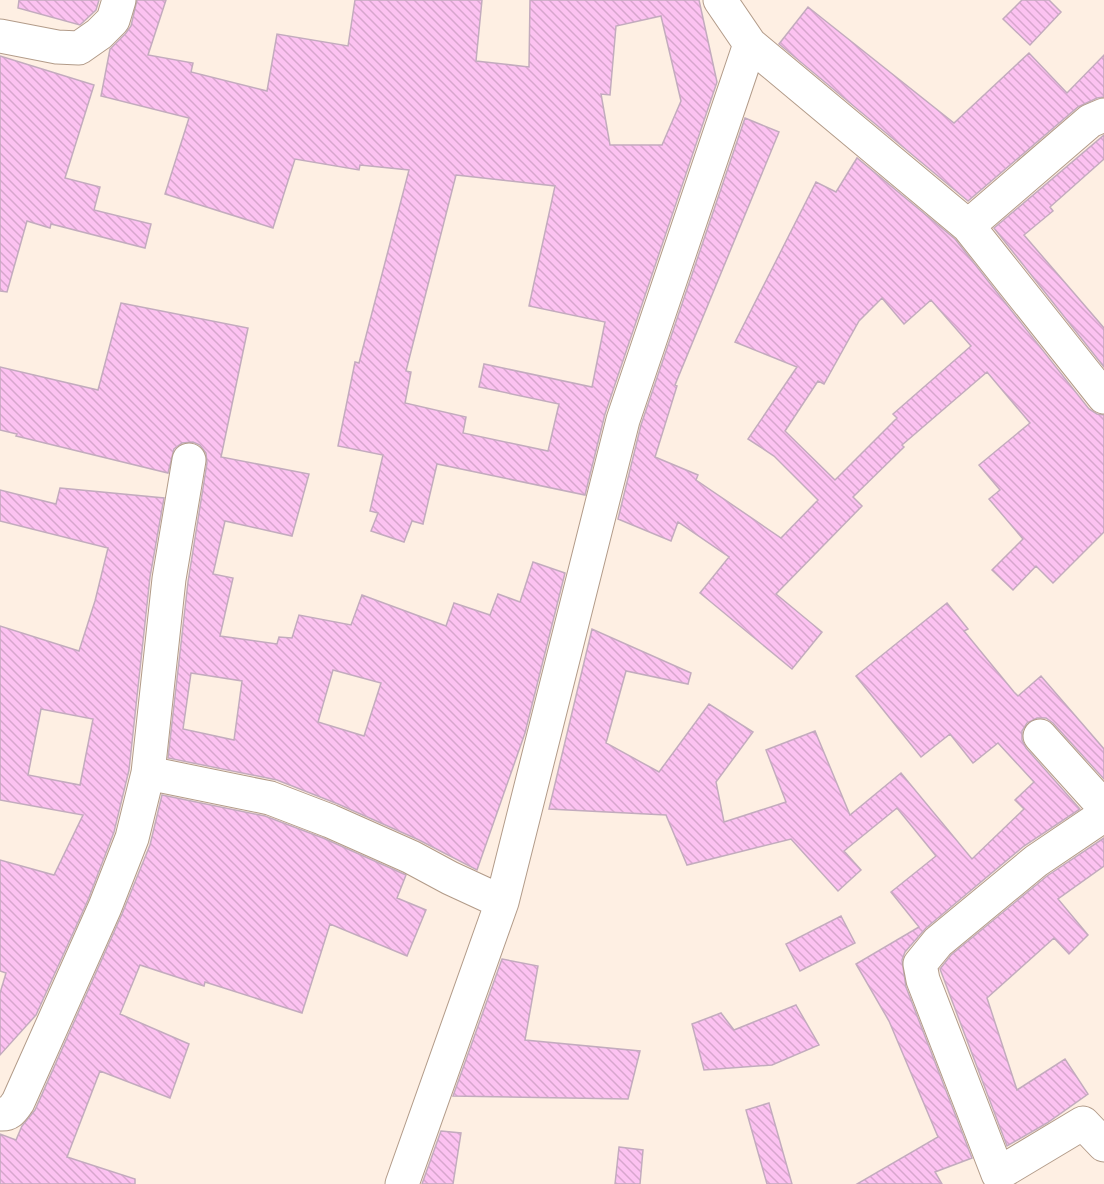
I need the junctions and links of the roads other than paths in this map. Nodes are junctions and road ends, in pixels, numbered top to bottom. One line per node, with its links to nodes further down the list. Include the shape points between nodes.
1 (119, 0): 3 (street, via 113,20 79,48)
2 (720, 0): 4 (street)
3 (0, 36)
4 (750, 44): 6 (street); 13 (street, via 623,420)
5 (1104, 115): 6 (street, via 1090,121)
6 (968, 226): 7 (street)
7 (1104, 397)
8 (189, 460): 10 (street, via 169,579)
9 (1040, 736): 11 (street)
10 (148, 773): 13 (street, via 270,798 330,820); 14 (street, via 132,838 105,908 18,1102 13,1110)
11 (1104, 807)
12 (1104, 815): 16 (street, via 1036,861 938,942 920,964)
13 (502, 902): 17 (street)
14 (0, 1114)
15 (1104, 1145): 16 (street, via 1083,1124)
16 (988, 1179)
17 (402, 1184)

